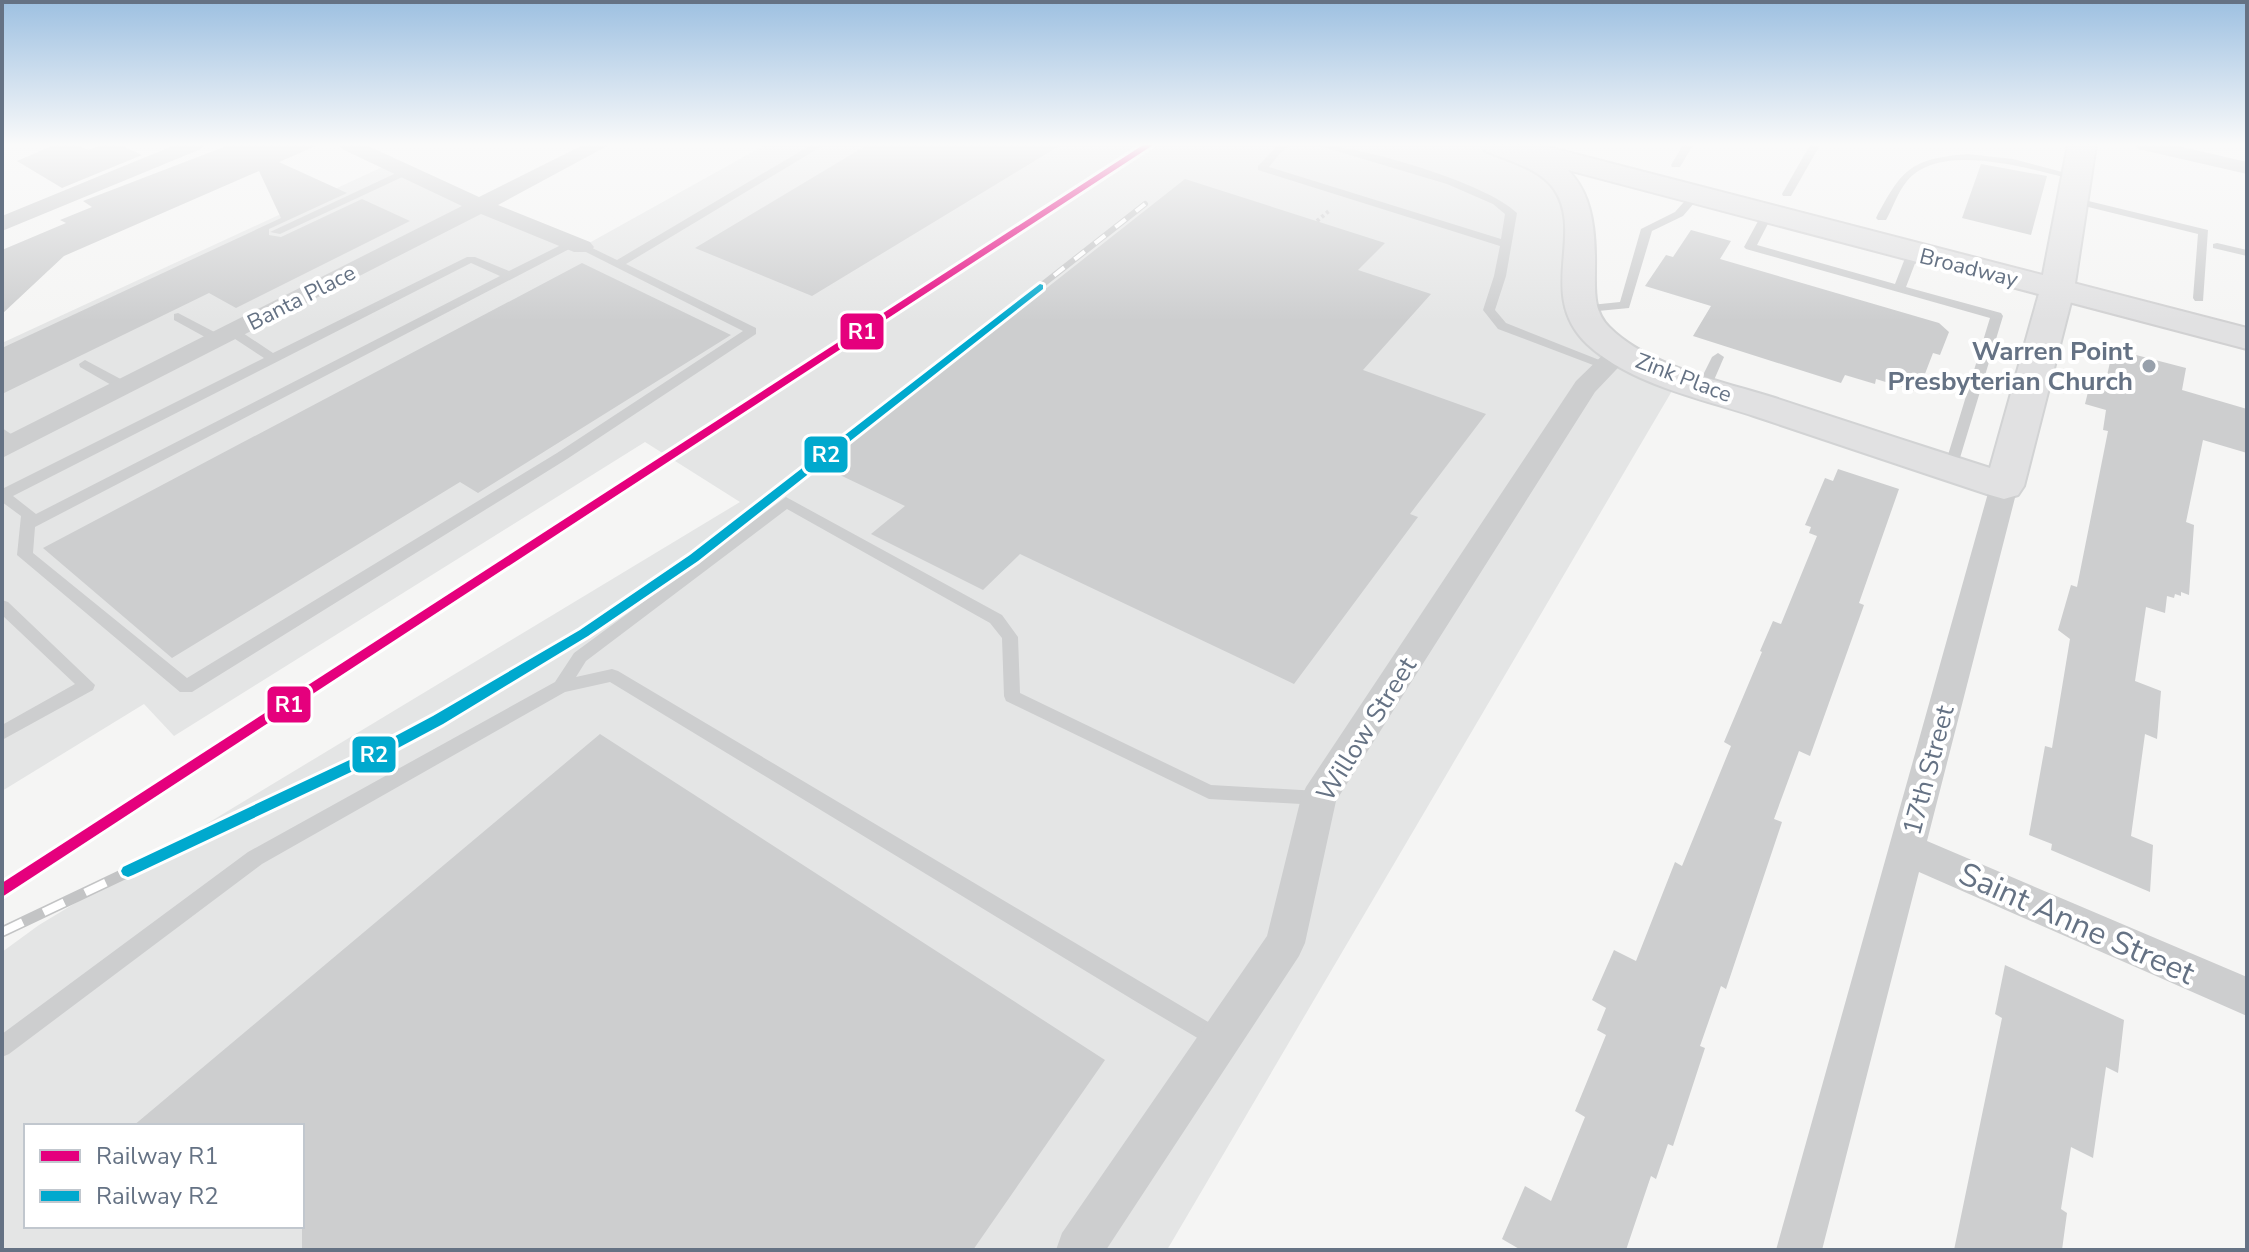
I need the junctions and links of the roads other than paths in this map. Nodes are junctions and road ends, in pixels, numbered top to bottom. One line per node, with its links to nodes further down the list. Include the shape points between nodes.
1 (52, 203): 17 (street)
2 (337, 203): 18 (lane)
3 (475, 203): 15 (street)
4 (485, 203): 15 (street, Banta Place)
5 (720, 203): 24 (lane)
6 (1376, 203): 19 (lane)
7 (1503, 203): 19 (lane, via 1511,213)
8 (1576, 203): 29 (main road)
9 (1688, 203): 29 (lane, via 1679,214 1647,229 1625,305)
10 (1772, 203): 14 (main road, Broadway)
11 (1890, 203): 16 (lane)
12 (2072, 203): 26 (main road, 17th Street)
13 (2118, 203): 28 (lane, via 2204,232)
14 (1777, 204): 16 (main road, Broadway); 22 (main road, Broadway); 27 (lane, via 1750,247)
15 (480, 206): 20 (street); 32 (street, Banta Place)
16 (1882, 218): 26 (main road, Broadway)
17 (2, 224)
18 (276, 232)
19 (1506, 244): 35 (lane, via 1489,310 1502,326)
20 (578, 245): 24 (lane); 25 (lane)
21 (2217, 246): 23 (lane)
22 (1913, 253): 26 (main road, Broadway); 27 (lane)
23 (2247, 253)
24 (620, 263): 42 (lane, via 752,331 562,456 186,687 25,555)
25 (509, 276): 34 (lane, via 471,259); 42 (lane)
26 (2059, 276): 28 (main road, Broadway); 33 (main road, Broadway); 40 (main road, 17th Street)
27 (1899, 288): 39 (lane, via 1997,316)
28 (2199, 298): 30 (main road, Broadway)
29 (1581, 310): 35 (main road, Zink Place)
30 (2247, 310)
31 (178, 317): 32 (lane)
32 (226, 336): 34 (lane); 37 (street, Banta Place)
33 (2247, 339)
34 (272, 358): 41 (lane)
35 (1614, 358): 39 (main road, Zink Place, via 1654,369 1711,372); 46 (street, Willow Street, via 1585,387)
36 (85, 364): 37 (lane)
37 (125, 387): 38 (street, Banta Place)
38 (7, 441)
39 (1951, 468): 40 (main road, Zink Place)
40 (2004, 486): 47 (street, 17th Street)
41 (2, 495): 42 (lane, via 29,514)
42 (28, 524)
43 (2, 606): 45 (lane, via 87,685)
44 (561, 687): 46 (lane, via 580,657 786,502 996,619 1010,637 1012,696 1209,792); 49 (lane, via 612,675); 50 (lane, via 255,858)
45 (2, 733)
46 (1319, 798): 49 (street, Willow Street, via 1285,943)
47 (1906, 849): 48 (street, Saint Anne Street); 52 (street, 17th Street)
48 (2247, 997)
49 (1220, 1040): 51 (street, Willow Street)
50 (2, 1047)
51 (1079, 1250)
52 (1799, 1250)

